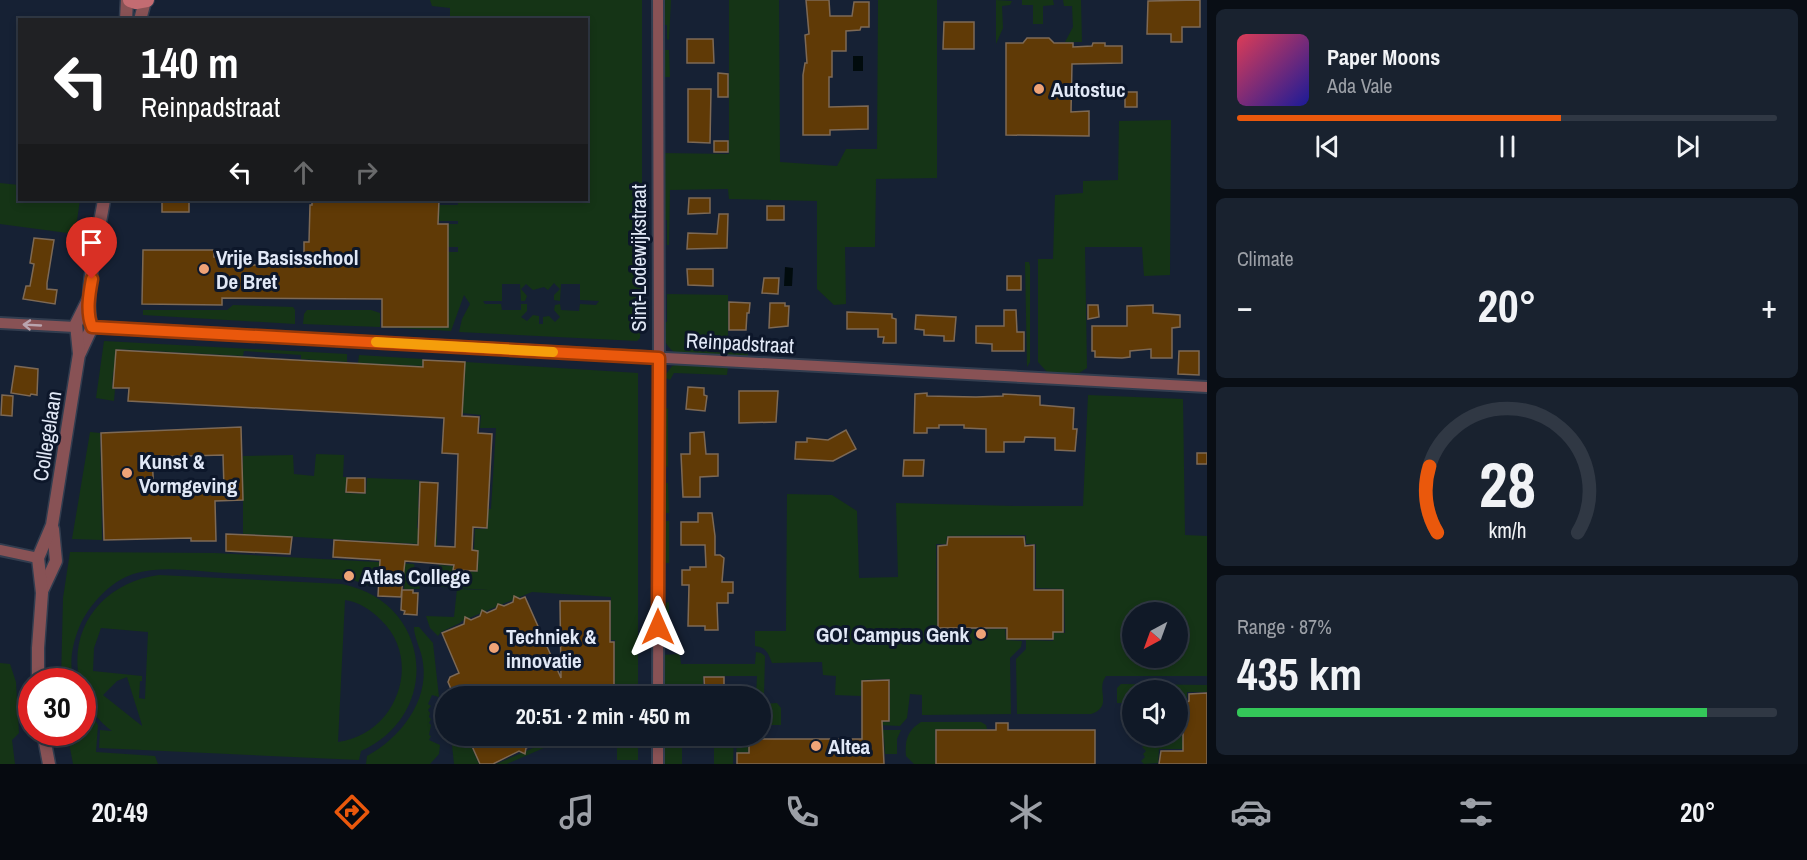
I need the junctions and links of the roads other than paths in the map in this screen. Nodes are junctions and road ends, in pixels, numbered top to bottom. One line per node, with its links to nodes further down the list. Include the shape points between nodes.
1 (129, 0): 2 (main road); 4 (street)
2 (146, 0): 5 (street)
3 (658, 0): 9 (street, Sint-Lodewijkstraat)
4 (126, 18)
5 (141, 18)
6 (104, 201): 8 (street, Collegelaan)
7 (0, 323): 8 (street, Reinpadstraat, one-way to 7)
8 (80, 327): 9 (street, Reinpadstraat); 12 (street, Collegelaan, via 79,354)
9 (659, 358): 10 (street, Reinpadstraat); 14 (street, Sint-Lodewijkstraat)
10 (1207, 387)
11 (0, 550): 12 (street)
12 (45, 559): 13 (street, Collegelaan)
13 (38, 668)
14 (658, 686)
15 (46, 746): 17 (street)
16 (658, 746): 18 (street)
17 (49, 764)
18 (658, 764)

